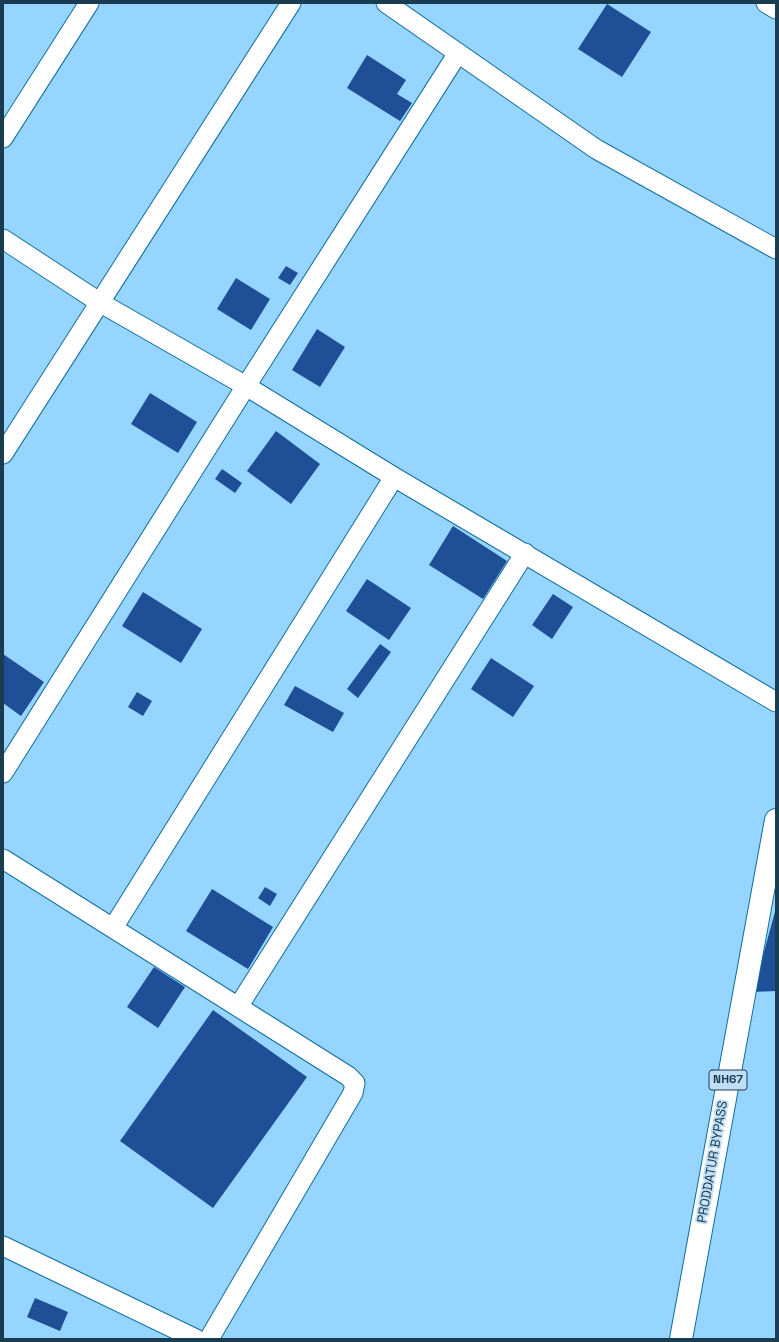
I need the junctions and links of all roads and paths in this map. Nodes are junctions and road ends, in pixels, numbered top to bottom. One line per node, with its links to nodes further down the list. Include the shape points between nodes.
1 (90, 3): 7 (street)
2 (291, 3): 10 (street)
3 (386, 3): 6 (street)
4 (766, 3): 5 (street)
5 (776, 9)
6 (458, 53): 9 (street, via 596,149); 11 (street)
7 (3, 138)
8 (3, 239): 10 (street)
9 (776, 249)
10 (99, 302): 11 (street); 12 (street)
11 (246, 386): 13 (street); 16 (street)
12 (3, 454)
13 (394, 477): 14 (street); 19 (street)
14 (525, 553): 15 (street); 20 (street)
15 (776, 702)
16 (3, 773)
17 (776, 820): 24 (highway, PRODDATUR BYPASS / NH67)
18 (3, 859): 19 (street)
19 (113, 928): 20 (street)
20 (238, 1007): 23 (street, via 348,1076 354,1083 353,1093)
21 (3, 1246): 22 (street)
22 (196, 1339)
23 (209, 1339)
24 (681, 1339)

